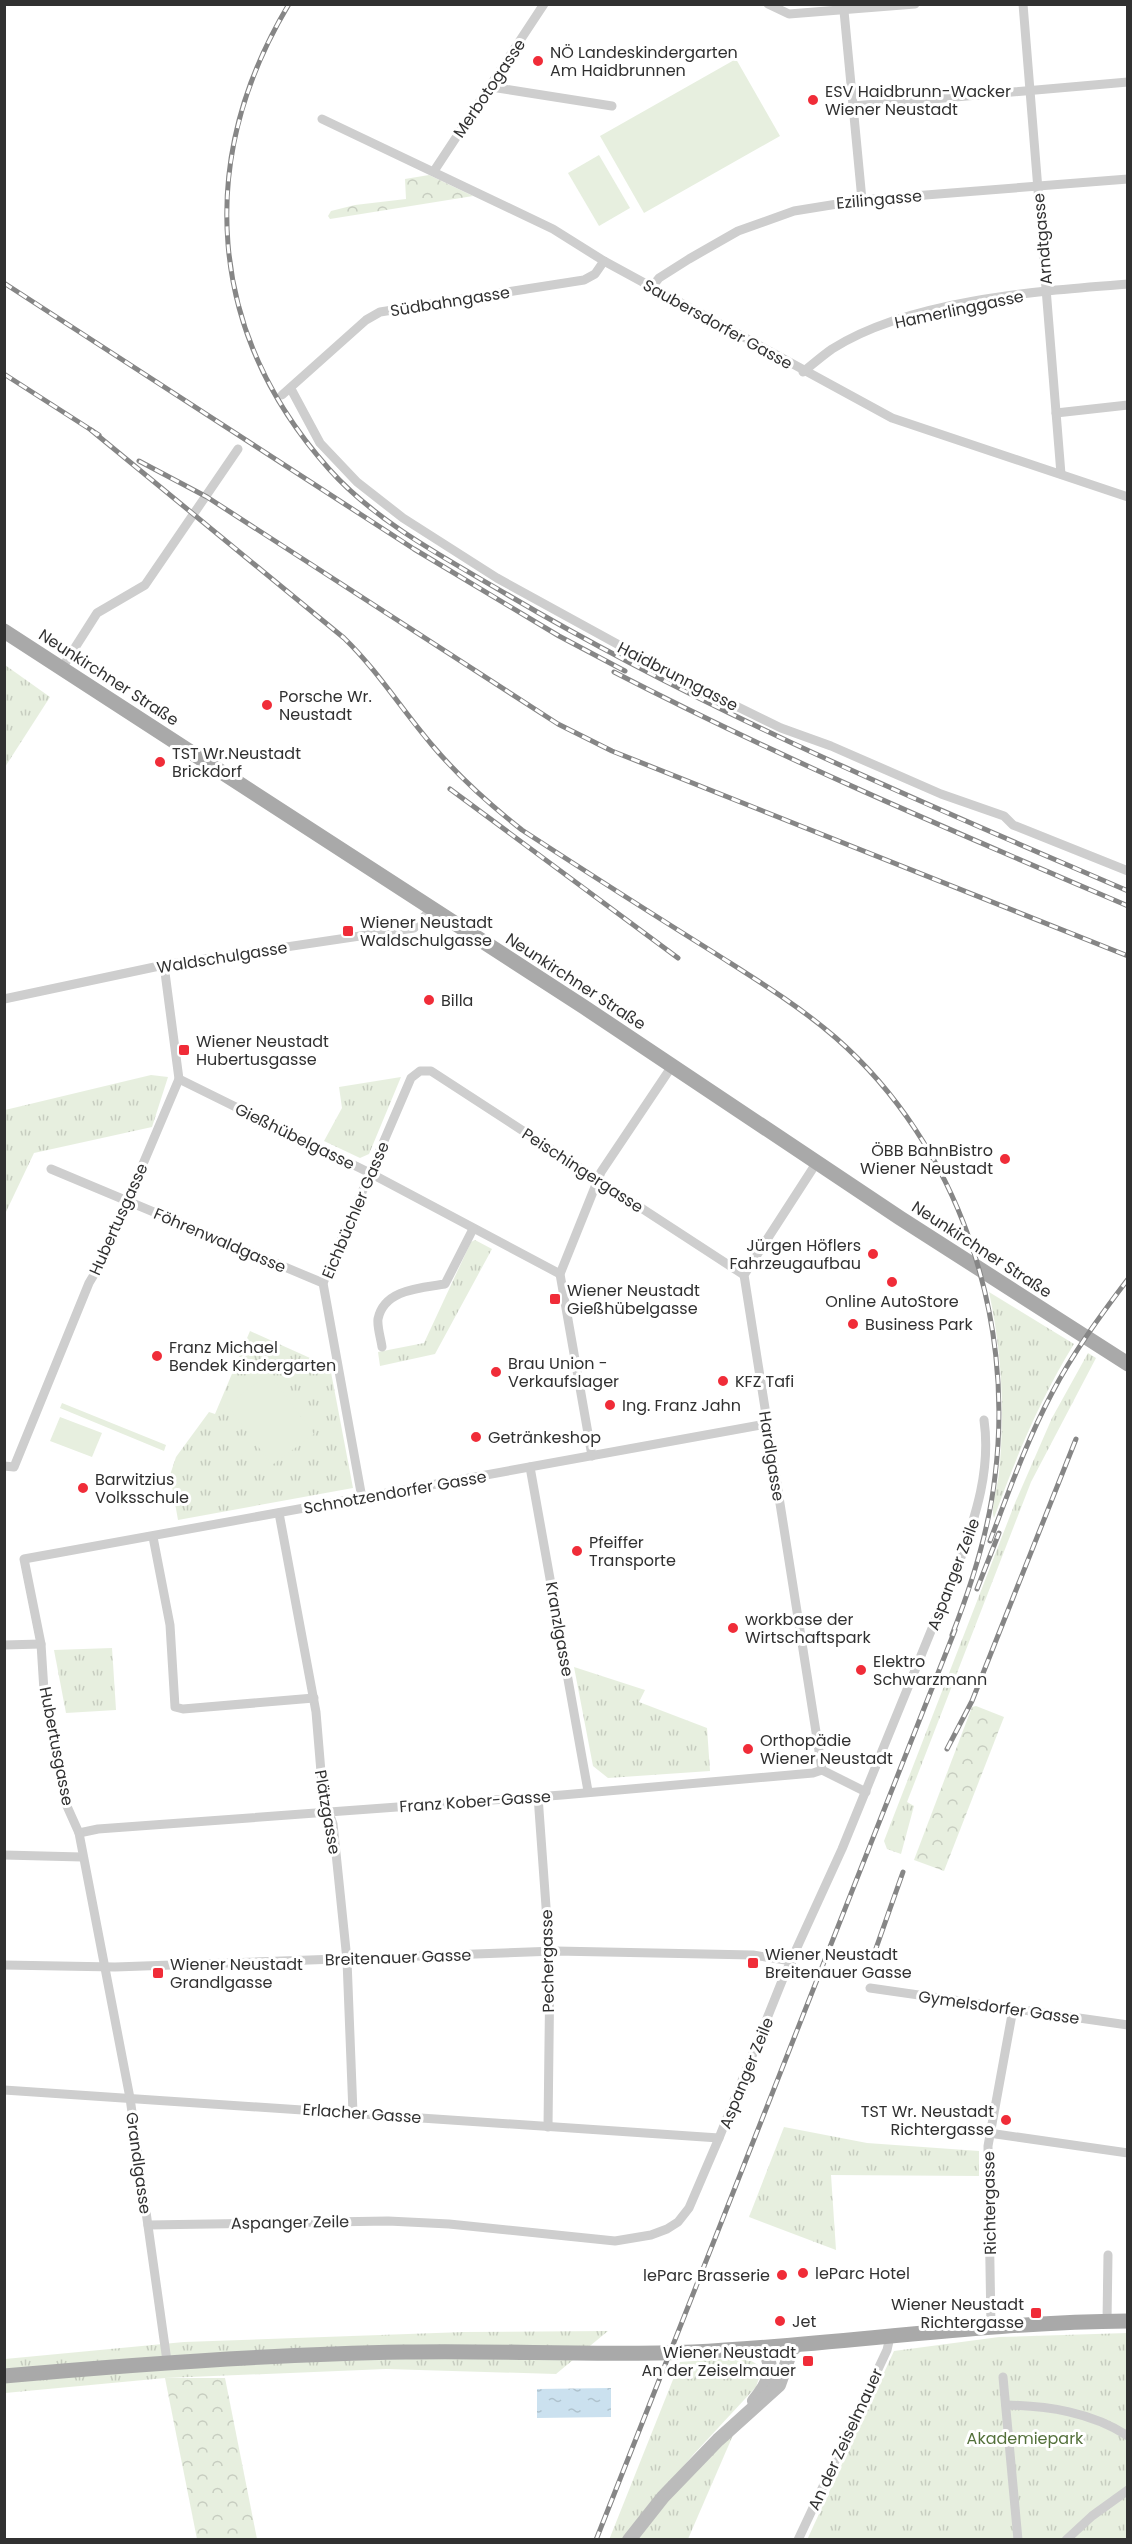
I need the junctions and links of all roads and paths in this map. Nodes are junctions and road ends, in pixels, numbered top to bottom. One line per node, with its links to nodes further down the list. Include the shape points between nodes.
1 (544, 4): 7 (street, Merbotogasse)
2 (768, 4): 5 (street, via 789,14)
3 (915, 4): 5 (street)
4 (1023, 4): 8 (street, Arndtgasse)
5 (844, 11): 10 (street)
6 (1128, 82): 8 (street)
7 (491, 87): 9 (street); 12 (street, Merbotogasse)
8 (1030, 91): 10 (street); 14 (street, Arndtgasse)
9 (612, 106)
10 (853, 106): 15 (street)
11 (322, 119): 12 (street, Saubersdorfer Gasse)
12 (434, 171): 16 (street, Saubersdorfer Gasse, via 553,229)
13 (1128, 179): 14 (street, Ezilingasse)
14 (1038, 186): 15 (street, Ezilingasse); 19 (street, Arndtgasse)
15 (862, 200): 18 (street, Ezilingasse, via 794,211 755,224 688,259)
16 (604, 261): 18 (street, Saubersdorfer Gasse); 21 (street, Südbahngasse, via 595,274 584,280 380,312 366,320)
17 (1128, 284): 19 (street, Hamerlinggasse)
18 (652, 287): 20 (street, Saubersdorfer Gasse)
19 (1046, 291): 20 (street, Hamerlinggasse, via 903,319 833,349); 24 (street, Arndtgasse)
20 (803, 372): 26 (street, Saubersdorfer Gasse, via 892,418)
21 (291, 389): 22 (street, Südbahngasse); 30 (street, Haidbrunngasse, via 320,443 357,482 403,518 497,578 681,680 781,728 940,794 1004,816 1013,825)
22 (282, 395)
23 (1128, 405): 24 (street)
24 (1056, 413): 26 (street, Arndtgasse)
25 (238, 449): 29 (street, via 145,585 97,613)
26 (1061, 474): 27 (street, Saubersdorfer Gasse)
27 (1128, 497)
28 (4, 631): 29 (main road, Neunkirchner Straße)
29 (62, 668): 31 (main road, Neunkirchner Straße)
30 (1128, 871)
31 (432, 908): 32 (street, Waldschulgasse, via 414,928); 34 (main road, Neunkirchner Straße)
32 (164, 964): 33 (street, Waldschulgasse); 36 (street)
33 (4, 999)
34 (672, 1066): 37 (main road, Neunkirchner Straße); 40 (street)
35 (420, 1071): 39 (street, Eichbüchler Gasse, via 411,1078); 40 (street, Peischingergasse, via 431,1071)
36 (179, 1078): 39 (street, Gießhübelgasse); 41 (street, Hubertusgasse)
37 (817, 1162): 44 (street); 47 (main road, Neunkirchner Straße)
38 (51, 1169): 41 (street, Föhrenwaldgasse)
39 (370, 1173): 42 (street, Gießhübelgasse); 45 (street, Eichbüchler Gasse)
40 (598, 1179): 43 (street); 44 (street, Peischingergasse)
41 (127, 1200): 45 (street, Föhrenwaldgasse); 51 (street, Hubertusgasse)
42 (473, 1229): 43 (street, Gießhübelgasse); 46 (street, via 445,1284 400,1292 384,1305 378,1320)
43 (560, 1274): 50 (street)
44 (744, 1275): 49 (street, Hardlgasse)
45 (323, 1283): 53 (street, Eichbüchler Gasse)
46 (382, 1347)
47 (1128, 1364)
48 (984, 1420): 62 (street, Aspanger Zeile, via 984,1477 972,1525)
49 (766, 1424): 50 (street, Schnotzendorfer Gasse); 60 (street, Hardlgasse)
50 (592, 1456): 52 (street, Schnotzendorfer Gasse)
51 (9, 1466)
52 (530, 1467): 53 (street, Schnotzendorfer Gasse); 61 (street, Kranzlgasse)
53 (362, 1498): 54 (street, Schnotzendorfer Gasse)
54 (279, 1513): 55 (street, Schnotzendorfer Gasse); 59 (street, Plätzgasse)
55 (153, 1537): 56 (street, Schnotzendorfer Gasse); 59 (street, via 170,1624 175,1707)
56 (24, 1559): 57 (street, Hubertusgasse)
57 (41, 1644): 58 (street); 65 (street, Hubertusgasse, via 44,1691 66,1804)
58 (4, 1645)
59 (314, 1698): 64 (street, Plätzgasse, via 322,1796)
60 (822, 1770): 61 (street, Franz Kober-Gasse); 62 (street)
61 (588, 1791): 63 (street, Franz Kober-Gasse)
62 (866, 1792): 70 (street, Aspanger Zeile)
63 (538, 1797): 64 (street, Franz Kober-Gasse); 68 (street, Pechergasse)
64 (328, 1811): 65 (street, Franz Kober-Gasse); 69 (street, Plätzgasse, via 333,1824)
65 (79, 1833): 67 (street, Hubertusgasse)
66 (4, 1855): 67 (street)
67 (82, 1857): 72 (street, Hubertusgasse)
68 (549, 1951): 69 (street, Breitenauer Gasse); 70 (street, Breitenauer Gasse, via 731,1954); 79 (street, Pechergasse)
69 (347, 1960): 72 (street, Breitenauer Gasse); 78 (street, Plätzgasse)
70 (792, 1960): 81 (street, Aspanger Zeile)
71 (4, 1965): 72 (street, Breitenauer Gasse)
72 (104, 1967): 77 (street, Grandlgasse)
73 (870, 1988): 74 (street, Gymelsdorfer Gasse)
74 (1013, 2009): 75 (street, Gymelsdorfer Gasse); 80 (street, Richtergasse)
75 (1128, 2025)
76 (4, 2090): 77 (street, Erlacher Gasse)
77 (130, 2098): 78 (street, Erlacher Gasse); 83 (street, Grandlgasse)
78 (353, 2113): 79 (street, Erlacher Gasse)
79 (548, 2127): 81 (street, Erlacher Gasse)
80 (989, 2133): 82 (street); 87 (street, Richtergasse)
81 (719, 2138): 83 (street, Aspanger Zeile, via 689,2208 678,2222 634,2240 388,2221)
82 (1128, 2153)
83 (148, 2225): 91 (street, Grandlgasse)
84 (1108, 2255): 85 (street)
85 (1107, 2321): 86 (main road); 87 (main road)
86 (1128, 2321)
87 (991, 2327): 88 (main road)
88 (890, 2337): 89 (main road); 99 (street, An der Zeiselmauer)
89 (796, 2346): 90 (main road); 95 (street, via 779,2385)
90 (761, 2348): 91 (main road, via 655,2353 402,2352); 95 (street, via 771,2365 770,2378)
91 (167, 2361): 92 (main road)
92 (4, 2376)
93 (1003, 2377): 94 (street)
94 (1006, 2405): 96 (street, via 1066,2410); 100 (street)
95 (740, 2420): 98 (street, via 663,2498)
96 (1128, 2436)
97 (1128, 2490): 101 (street)
98 (629, 2540)
99 (798, 2540)
100 (1018, 2540)
101 (1066, 2540)

